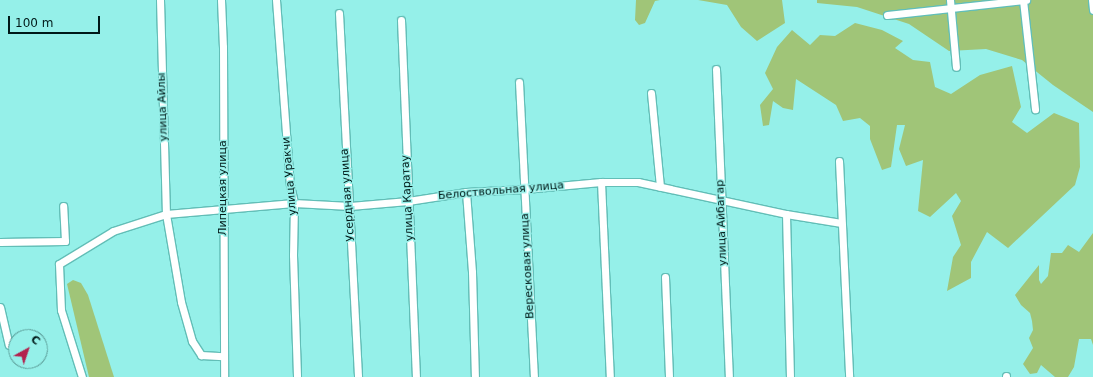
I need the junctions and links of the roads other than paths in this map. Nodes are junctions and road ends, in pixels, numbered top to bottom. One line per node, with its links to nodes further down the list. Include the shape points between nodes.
1 (160, 0): 29 (street, улица Айлы)
2 (221, 0): 28 (street, Липецкая улица)
3 (276, 0): 25 (street, улица Уракчи, via 290,185)
4 (950, 0): 8 (street)
5 (1023, 0): 6 (street); 8 (street); 17 (street)
6 (1026, 0)
7 (1092, 0): 9 (street)
8 (951, 8): 11 (street); 13 (street)
9 (1093, 10)
10 (338, 12): 27 (street, Усердная улица)
11 (888, 14)
12 (401, 20): 24 (street, улица Каратау)
13 (956, 67)
14 (716, 69): 23 (street, улица Айбагар)
15 (519, 82): 21 (street, Вересковая улица)
16 (651, 93): 20 (street)
17 (1035, 109)
18 (839, 161): 31 (street)
19 (601, 182): 20 (street, Белоствольная улица, via 638,182); 21 (street, Белоствольная улица); 45 (street)
20 (660, 187): 23 (street, Белоствольная улица)
21 (525, 189): 22 (street, Белоствольная улица); 44 (street, Вересковая улица)
22 (466, 192): 24 (street, Белоствольная улица); 43 (street, via 472,272)
23 (721, 199): 30 (street, Белоствольная улица); 47 (street, улица Айбагар)
24 (408, 201): 27 (street, Белоствольная улица); 42 (street, улица Каратау)
25 (294, 203): 27 (street, Белоствольная улица); 28 (street, Белоствольная улица); 40 (street, улица Уракчи)
26 (63, 206): 32 (street, via 65,241)
27 (350, 206): 41 (street, Усердная улица)
28 (223, 209): 29 (street, Белоствольная улица); 37 (street, Липецкая улица)
29 (166, 214): 37 (street, улица Айлы, via 181,302 192,341 202,355); 38 (street, Белоствольная улица, via 113,231 59,264 61,310)
30 (786, 214): 31 (street, Белоствольная улица); 48 (street)
31 (841, 223): 49 (street, via 844,231)
32 (0, 242)
33 (664, 277): 46 (street)
34 (0, 307): 35 (street)
35 (1, 318): 36 (street)
36 (8, 342)
37 (223, 356): 39 (street, Липецкая улица)
38 (82, 377)
39 (224, 377)
40 (297, 377)
41 (358, 377)
42 (416, 377)
43 (475, 377)
44 (534, 377)
45 (610, 377)
46 (669, 377)
47 (729, 377)
48 (790, 377)
49 (849, 377)

